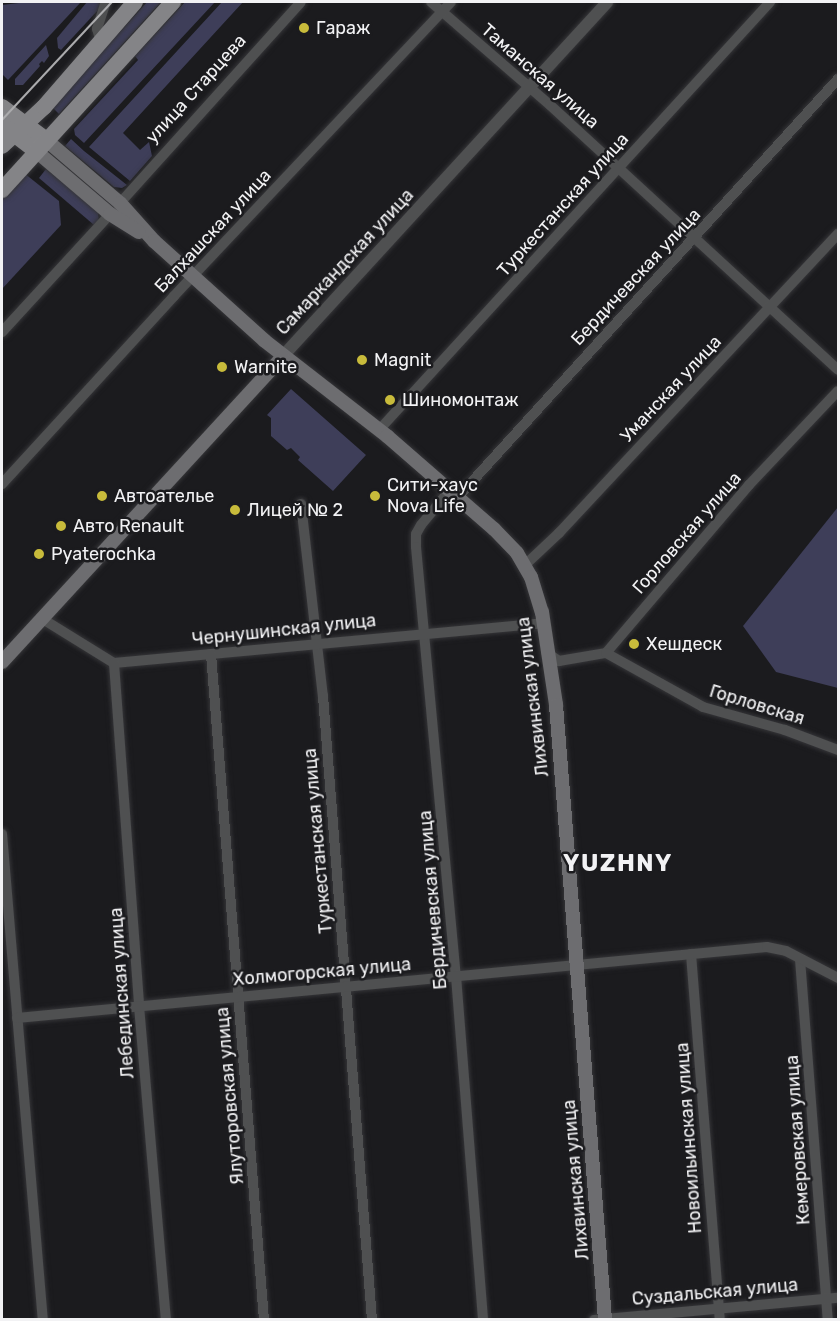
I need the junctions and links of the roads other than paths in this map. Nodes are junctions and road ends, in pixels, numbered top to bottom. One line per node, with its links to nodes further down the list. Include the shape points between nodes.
1 (106, 2): 10 (street, via 97,29)
2 (135, 2): 10 (main road)
3 (173, 2): 16 (main road)
4 (301, 2): 20 (street, улица Старцева)
5 (431, 2): 9 (street, Таманская улица)
6 (451, 2): 9 (street, Балхашская улица)
7 (607, 2): 12 (street, Самаркандская улица)
8 (770, 2): 18 (street, Туркестанская улица)
9 (442, 11): 12 (street, Таманская улица); 25 (street, Балхашская улица)
10 (101, 42): 15 (main road)
11 (838, 79): 23 (street, Бердичевская улица)
12 (530, 87): 18 (street, Таманская улица); 28 (street, Самаркандская улица)
13 (2, 107): 15 (main road)
14 (2, 125): 15 (main road)
15 (21, 130): 16 (main road); 17 (main road)
16 (40, 145): 19 (main road); 20 (main road); 21 (main road)
17 (2, 146)
18 (619, 169): 23 (street, Таманская улица); 31 (street, Туркестанская улица)
19 (2, 190)
20 (120, 203): 24 (main road)
21 (110, 213): 24 (main road); 27 (street)
22 (838, 234): 26 (street, Уманская улица)
23 (695, 238): 26 (street, Таманская улица); 33 (street, Бердичевская улица)
24 (154, 241): 25 (main road, Лихвинская улица)
25 (195, 276): 28 (main road, Лихвинская улица); 32 (street, Балхашская улица)
26 (770, 308): 29 (street, Таманская улица); 35 (street, Уманская улица)
27 (2, 332)
28 (283, 356): 31 (main road, Лихвинская улица); 36 (main road, Самаркандская улица)
29 (838, 370)
30 (838, 391): 41 (street, Горловская улица, via 749,486)
31 (379, 430): 33 (main road, Лихвинская улица)
32 (2, 484)
33 (454, 494): 35 (main road, Лихвинская улица, via 504,538); 38 (street, Бердичевская улица, via 423,522 416,538)
34 (301, 504): 39 (street, Туркестанская улица)
35 (525, 565): 37 (main road, Лихвинская улица, via 537,593)
36 (41, 618): 43 (main road, Самаркандская улица); 44 (street)
37 (543, 623): 38 (street, Чернушинская улица); 40 (main road, Лихвинская улица)
38 (425, 632): 39 (street, Чернушинская улица); 51 (street, Бердичевская улица)
39 (316, 643): 42 (street, Чернушинская улица); 52 (street, Туркестанская улица)
40 (546, 652): 41 (street, via 559,661); 49 (main road, Лихвинская улица, via 556,700)
41 (606, 653): 45 (street, Горловская, via 703,707)
42 (211, 654): 44 (street, Чернушинская улица); 53 (street, Ялуторовская улица)
43 (6, 657)
44 (114, 663): 54 (street, Лебединская улица)
45 (838, 750)
46 (2, 834): 55 (street)
47 (691, 954): 48 (street, Холмогорская улица, via 767,947); 49 (street, Холмогорская улица); 58 (street, Новоильинская улица)
48 (800, 959): 50 (street, Холмогорская улица); 57 (street, Кемеровская улица)
49 (576, 965): 51 (street, Холмогорская улица); 59 (main road, Лихвинская улица)
50 (836, 973)
51 (456, 976): 52 (street, Холмогорская улица); 64 (street, Бердичевская улица)
52 (347, 986): 53 (street, Холмогорская улица); 63 (street, Туркестанская улица)
53 (238, 997): 54 (street, Холмогорская улица); 62 (street, Ялуторовская улица)
54 (139, 1006): 55 (street, Холмогорская улица); 61 (street, Лебединская улица)
55 (17, 1018): 60 (street)
56 (838, 1298): 57 (street, Суздальская улица)
57 (826, 1299): 58 (street, Суздальская улица); 67 (street, Кемеровская улица)
58 (719, 1308): 59 (street, Суздальская улица); 66 (street, Новоильинская улица)
59 (605, 1319): 65 (street, Суздальская улица)
60 (43, 1320)
61 (166, 1320)
62 (264, 1320)
63 (372, 1320)
64 (483, 1320)
65 (594, 1320)
66 (720, 1320)
67 (828, 1320)

